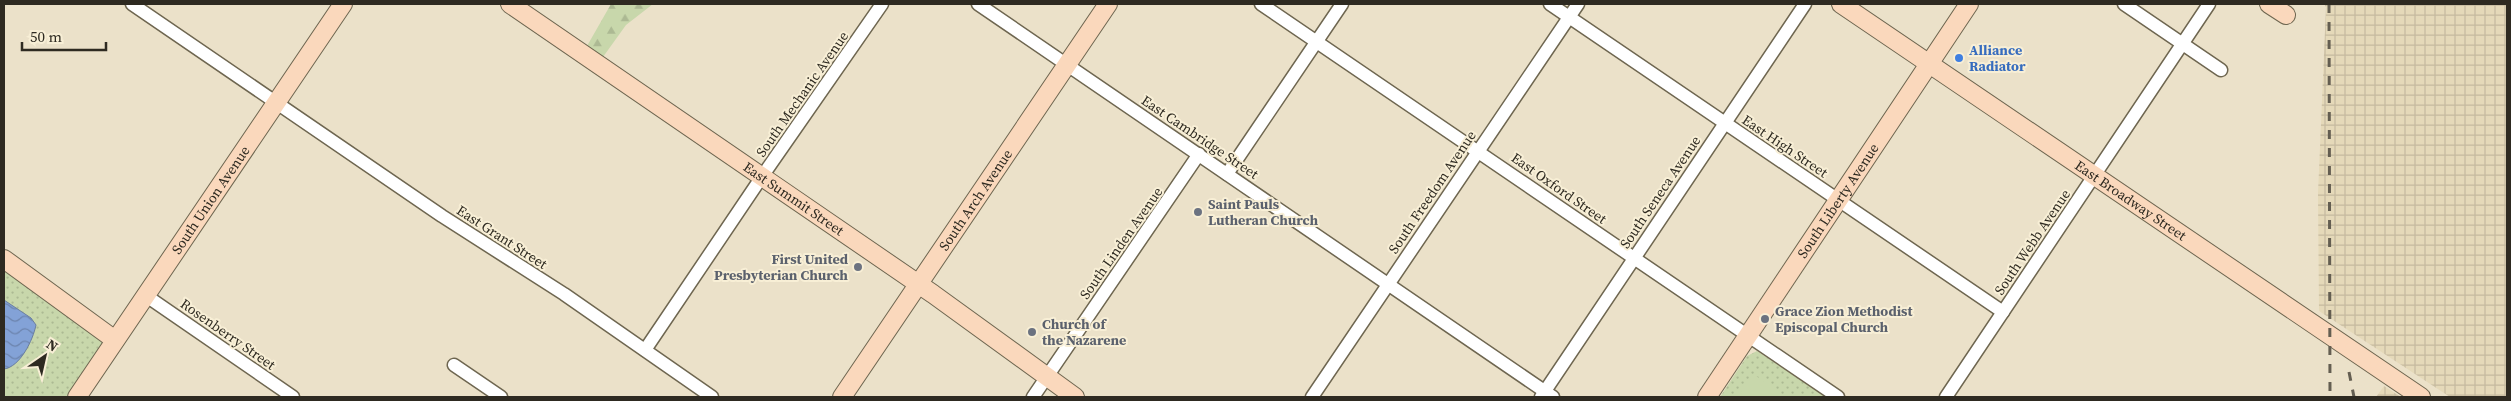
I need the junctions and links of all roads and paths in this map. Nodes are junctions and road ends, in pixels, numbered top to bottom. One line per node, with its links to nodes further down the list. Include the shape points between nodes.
1 (132, 4): 24 (street, East Grant Street)
2 (342, 4): 24 (street, South Union Avenue)
3 (510, 4): 30 (street, East Summit Street)
4 (882, 4): 30 (street, South Mechanic Avenue)
5 (978, 4): 22 (street, East Cambridge Street)
6 (1108, 4): 22 (street, South Arch Avenue)
7 (1261, 4): 19 (street, East Oxford Street)
8 (1342, 4): 19 (street)
9 (1550, 4): 18 (street, East High Street)
10 (1578, 4): 18 (street, South Freedom Avenue)
11 (1805, 4): 25 (street, South Seneca Avenue)
12 (1841, 4): 21 (street, East Broadway Street)
13 (1970, 4): 21 (street, South Liberty Avenue)
14 (2124, 4): 20 (street)
15 (2209, 4): 20 (street, South Webb Avenue)
16 (2269, 4): 17 (street)
17 (2286, 15)
18 (1569, 17): 25 (street, East High Street); 26 (street, South Freedom Avenue)
19 (1316, 42): 26 (street, East Oxford Street); 28 (street)
20 (2182, 44): 23 (street); 29 (street, South Webb Avenue)
21 (1929, 64): 29 (street, East Broadway Street); 31 (street, South Liberty Avenue)
22 (1067, 65): 27 (street, East Cambridge Street); 34 (street, South Arch Avenue)
23 (2221, 70)
24 (275, 103): 36 (street, South Union Avenue); 40 (street, East Grant Street)
25 (1724, 122): 31 (street, East High Street); 32 (street, South Seneca Avenue)
26 (1478, 151): 32 (street, East Oxford Street); 35 (street, South Freedom Avenue)
27 (1199, 154): 28 (street, East Cambridge Street); 42 (street, South Linden Avenue)
28 (1227, 174): 35 (street, East Cambridge Street)
29 (2094, 176): 37 (street, South Webb Avenue); 55 (street, East Broadway Street)
30 (761, 178): 34 (street, East Summit Street); 40 (street, South Mechanic Avenue)
31 (1838, 200): 37 (street, East High Street); 38 (street, South Liberty Avenue)
32 (1633, 257): 38 (street, East Oxford Street); 43 (street, South Seneca Avenue)
33 (4, 259): 39 (street)
34 (918, 284): 42 (street, East Summit Street); 48 (street, South Arch Avenue)
35 (1389, 284): 43 (street, East Cambridge Street); 51 (street, South Freedom Avenue)
36 (145, 295): 39 (street, South Union Avenue); 45 (street, Rosenberry Street)
37 (2003, 312): 54 (street, South Webb Avenue)
38 (1748, 336): 52 (street, South Liberty Avenue); 53 (street, East Oxford Street)
39 (115, 340): 44 (street, South Union Avenue)
40 (645, 350): 47 (street, East Grant Street)
41 (454, 365): 46 (street)
42 (1047, 376): 49 (street, South Linden Avenue); 50 (street, East Summit Street)
43 (1546, 395)
44 (77, 397)
45 (293, 397)
46 (502, 397)
47 (712, 397)
48 (842, 397)
49 (1033, 397)
50 (1075, 397)
51 (1312, 397)
52 (1706, 397)
53 (1838, 397)
54 (1946, 397)
55 (2421, 397)

